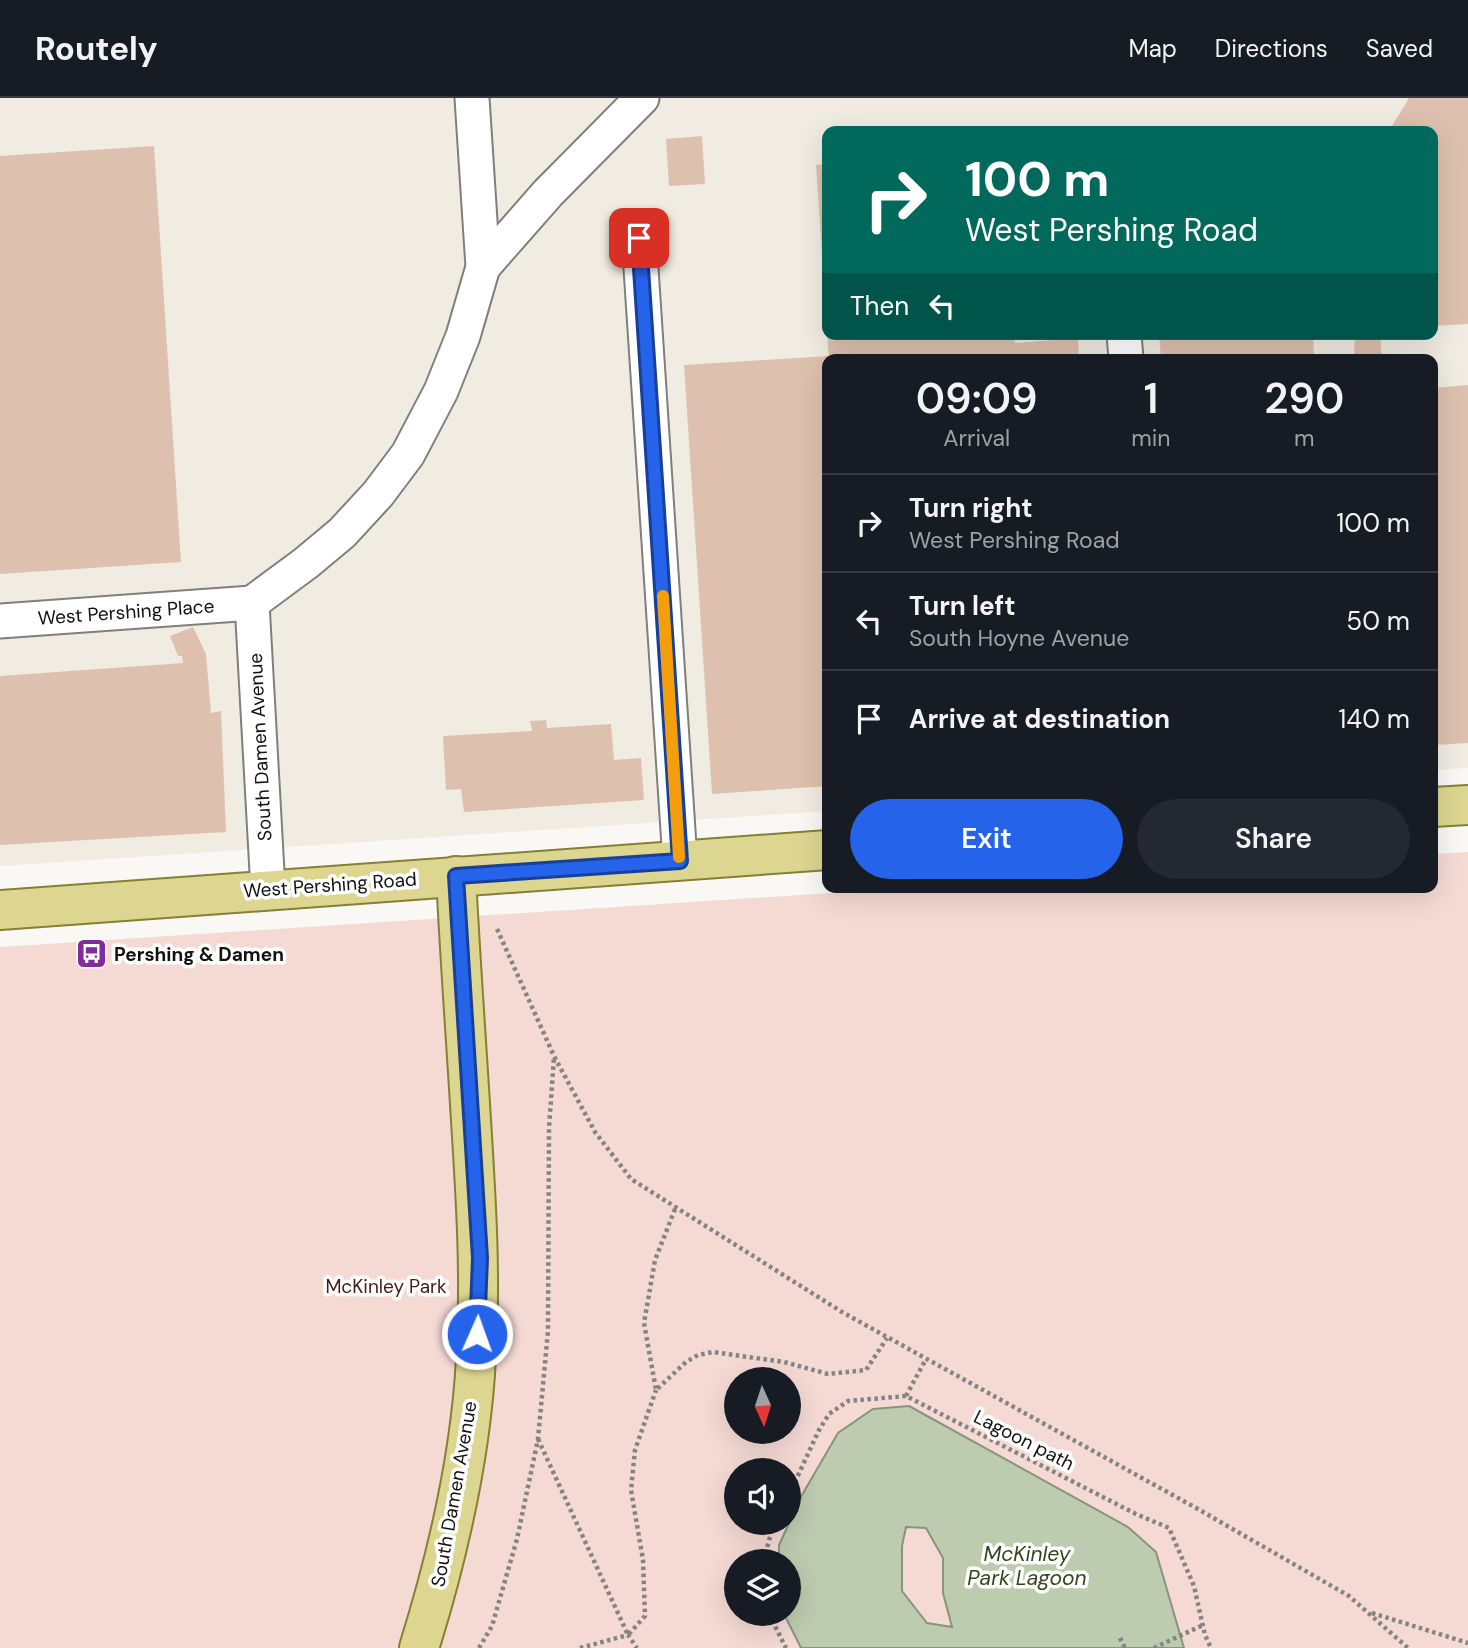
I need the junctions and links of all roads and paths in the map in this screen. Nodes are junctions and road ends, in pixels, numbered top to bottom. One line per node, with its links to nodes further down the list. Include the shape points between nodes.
1 (472, 98): 4 (street)
2 (642, 98): 4 (street)
3 (639, 238): 10 (street)
4 (483, 267): 5 (street, via 441,391 408,454 342,533)
5 (252, 603): 6 (street, West Pershing Place); 12 (street, South Damen Avenue)
6 (0, 621)
7 (1468, 805): 8 (main road)
8 (1438, 807)
9 (822, 850): 10 (main road, West Pershing Road)
10 (680, 861): 11 (main road, West Pershing Road)
11 (456, 876): 12 (main road, West Pershing Road); 29 (main road, South Damen Avenue, via 480,1258 476,1360 454,1513)
12 (268, 890): 13 (main road, West Pershing Road)
13 (0, 910)
14 (498, 929): 15 (path)
15 (554, 1056): 16 (path, via 595,1132 631,1179); 21 (path, via 548,1331)
16 (675, 1209): 17 (path); 19 (path, via 655,1261 644,1323)
17 (887, 1338): 18 (path); 19 (path, via 866,1370 828,1374 785,1362 713,1352 686,1362)
18 (926, 1359): 20 (path); 23 (path, via 1198,1509 1349,1596)
19 (656, 1390): 26 (path, via 635,1450 631,1490 643,1560 645,1616)
20 (906, 1396): 22 (path, via 848,1401 829,1414); 24 (path, Lagoon path, via 1169,1528 1194,1586)
21 (538, 1439): 26 (path); 30 (path, via 517,1539 492,1626)
22 (801, 1469)
23 (1368, 1612): 28 (path); 37 (path)
24 (1203, 1625): 35 (path); 36 (path, Lagoon path)
25 (775, 1626): 33 (path)
26 (628, 1635): 31 (path); 32 (path)
27 (1120, 1638): 34 (path)
28 (1468, 1643)
29 (419, 1648)
30 (480, 1648)
31 (580, 1648)
32 (637, 1648)
33 (786, 1648)
34 (1125, 1648)
35 (1154, 1648)
36 (1211, 1648)
37 (1408, 1648)

